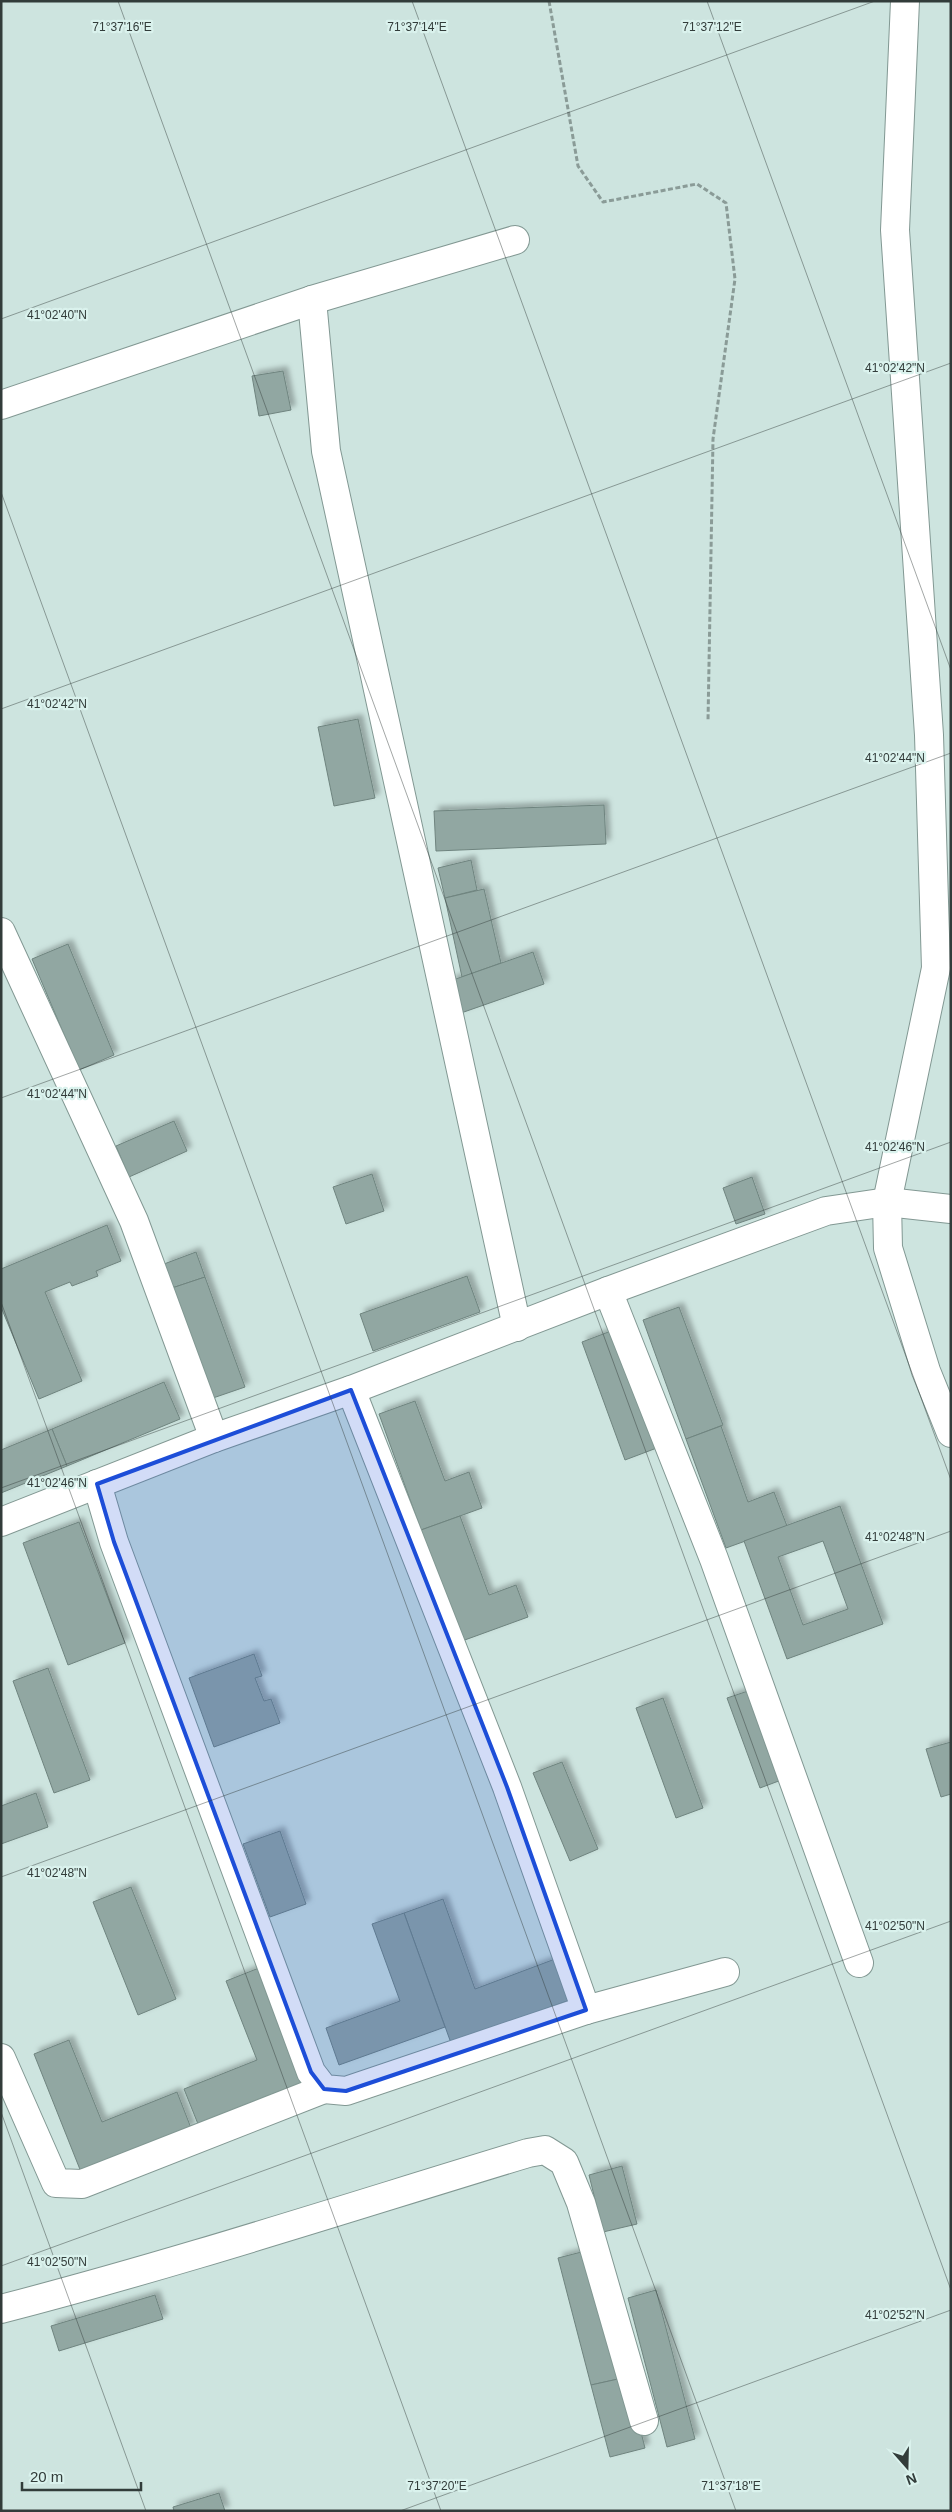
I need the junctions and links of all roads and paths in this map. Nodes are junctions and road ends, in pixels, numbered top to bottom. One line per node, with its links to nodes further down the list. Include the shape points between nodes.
1 (549, 1): 6 (path, via 578,166 603,202 697,184 726,203 735,279 713,439)
2 (905, 1): 8 (street, via 895,230 929,735 936,968)
3 (516, 240): 4 (street)
4 (312, 300): 5 (street); 11 (street, via 326,451)
5 (1, 405)
6 (708, 721)
7 (1, 932): 14 (street, via 134,1221)
8 (886, 1202): 9 (street); 10 (street, via 826,1211); 13 (street, via 888,1248 926,1371)
9 (951, 1209)
10 (608, 1291): 11 (street); 17 (street, via 714,1559)
11 (517, 1327): 12 (street)
12 (351, 1390): 14 (street); 19 (street, via 507,1787)
13 (951, 1433)
14 (214, 1438): 15 (street)
15 (97, 1484): 16 (street); 21 (street, via 114,1542 269,1960 312,2072)
16 (1, 1522)
17 (859, 1962)
18 (725, 1972): 19 (street)
19 (586, 2010): 21 (street, via 346,2091)
20 (1, 2058): 21 (street, via 56,2183 82,2184)
21 (324, 2089)
22 (1, 2309): 23 (street, via 211,2252 405,2190 545,2150 564,2162 581,2203)
23 (644, 2421)

